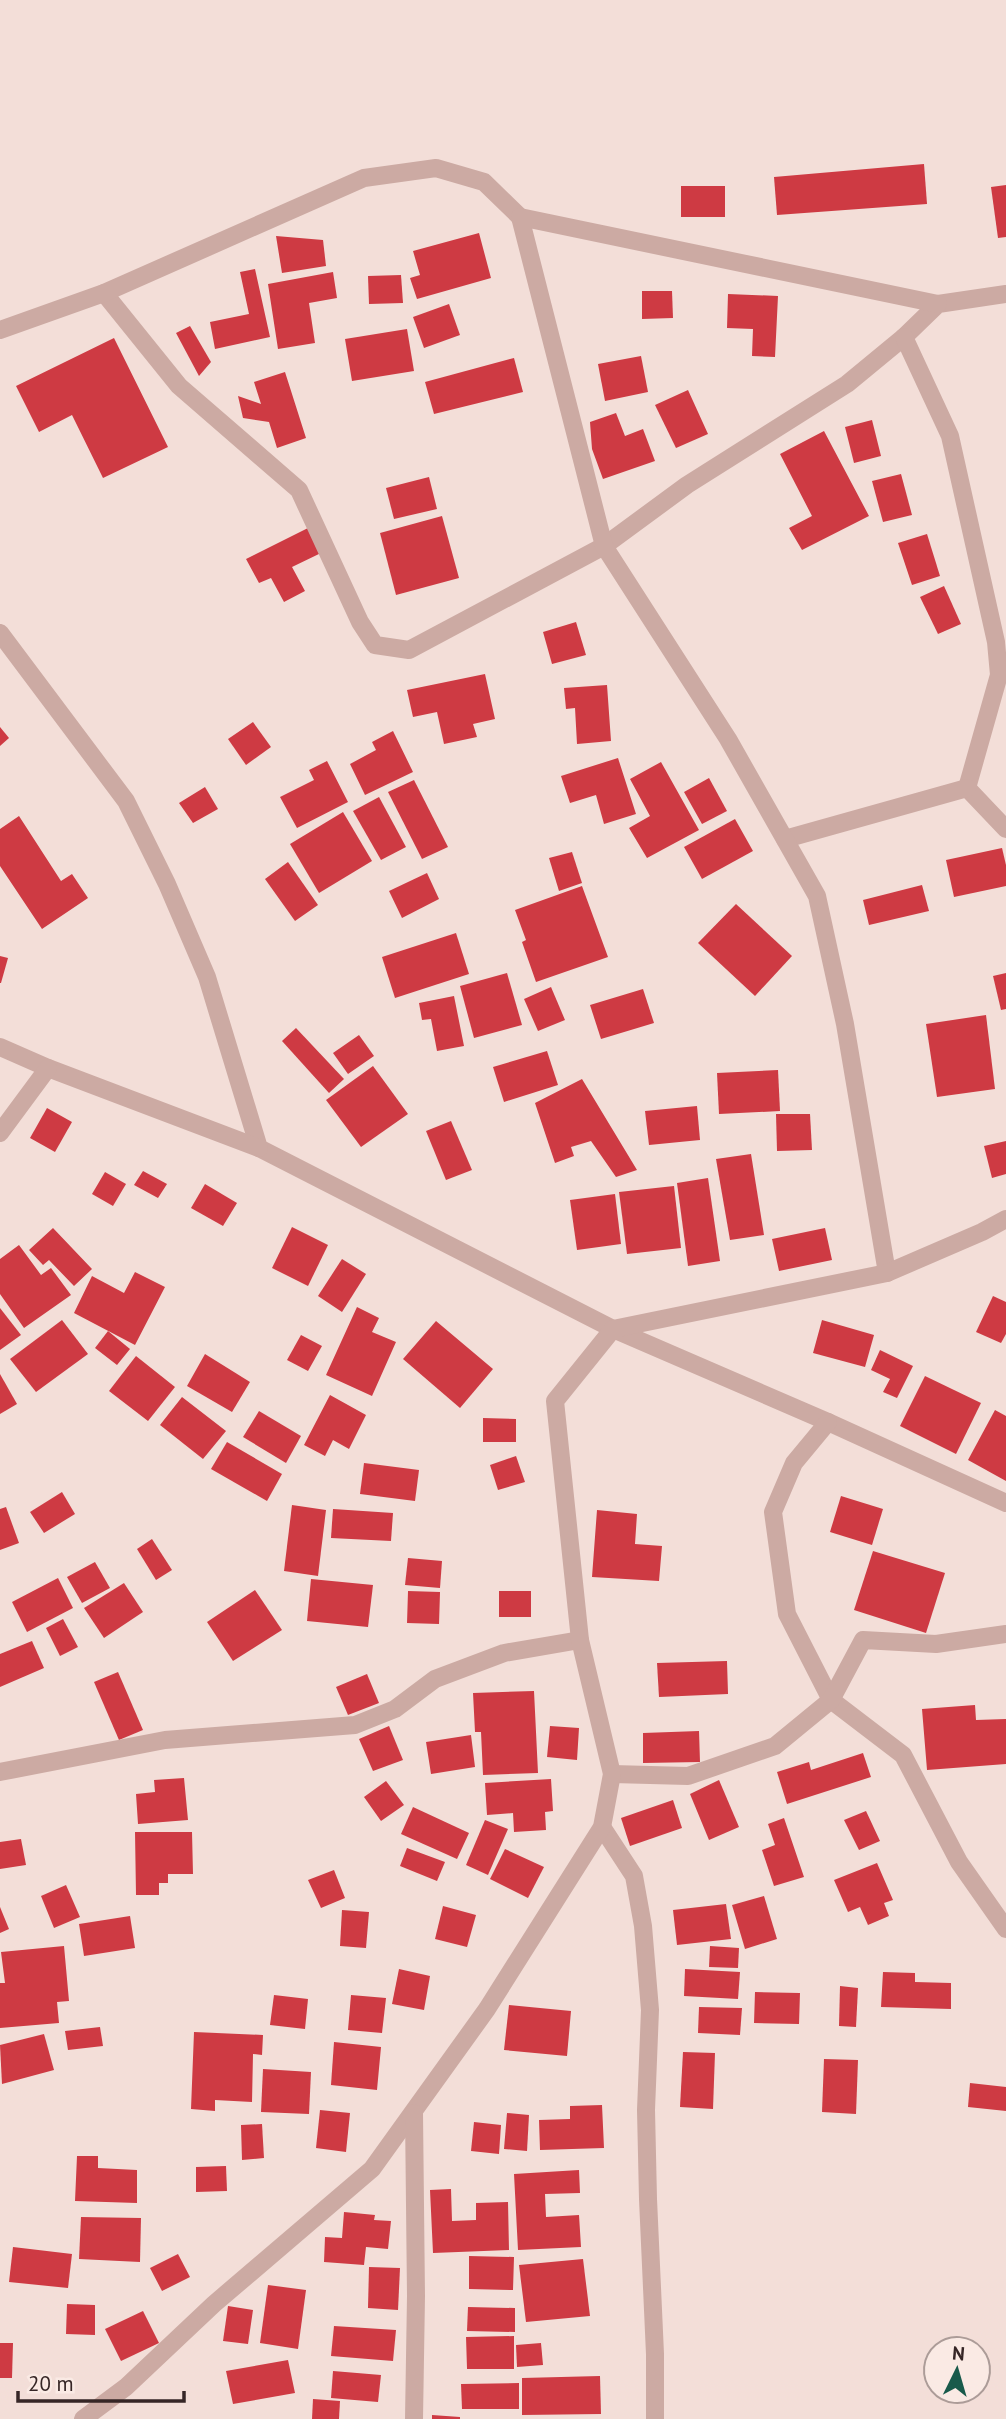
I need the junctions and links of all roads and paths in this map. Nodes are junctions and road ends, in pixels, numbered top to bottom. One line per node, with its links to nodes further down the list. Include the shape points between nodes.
1 (520, 217): 2 (street, via 484,182 436,168 364,178); 4 (street); 7 (street)
2 (104, 293): 5 (street); 7 (street, via 178,386 299,490 374,645 409,650)
3 (1006, 294): 4 (street)
4 (938, 304): 6 (street)
5 (0, 330)
6 (904, 337): 7 (street, via 847,384 687,485); 9 (street, via 950,436 996,642 999,675)
7 (604, 546): 11 (street, via 728,739)
8 (0, 633): 15 (street, via 126,801 207,977)
9 (967, 788): 10 (street); 11 (street)
10 (1006, 829)
11 (785, 839): 17 (street, via 817,895 845,1024)
12 (0, 1047): 13 (street)
13 (48, 1068): 14 (street); 15 (street)
14 (0, 1133)
15 (259, 1148): 18 (street)
16 (1006, 1219): 17 (street)
17 (887, 1273): 18 (street)
18 (613, 1329): 19 (street); 22 (street, via 555,1401)
19 (828, 1422): 20 (street); 23 (street, via 794,1464 773,1512 787,1614)
20 (1006, 1503)
21 (1006, 1634): 23 (street, via 936,1644 863,1640)
22 (580, 1640): 24 (street, via 504,1653 435,1678 395,1709 355,1725 165,1740); 25 (street)
23 (831, 1700): 25 (street, via 775,1746 688,1776); 27 (street, via 903,1755 959,1861)
24 (0, 1772)
25 (612, 1774): 26 (street)
26 (602, 1827): 28 (street, via 487,2009); 31 (street, via 634,1876 643,1926 650,2010 646,2110)
27 (1006, 1929)
28 (414, 2113): 29 (street, via 372,2169); 30 (street)
29 (83, 2419)
30 (414, 2419)
31 (655, 2419)

